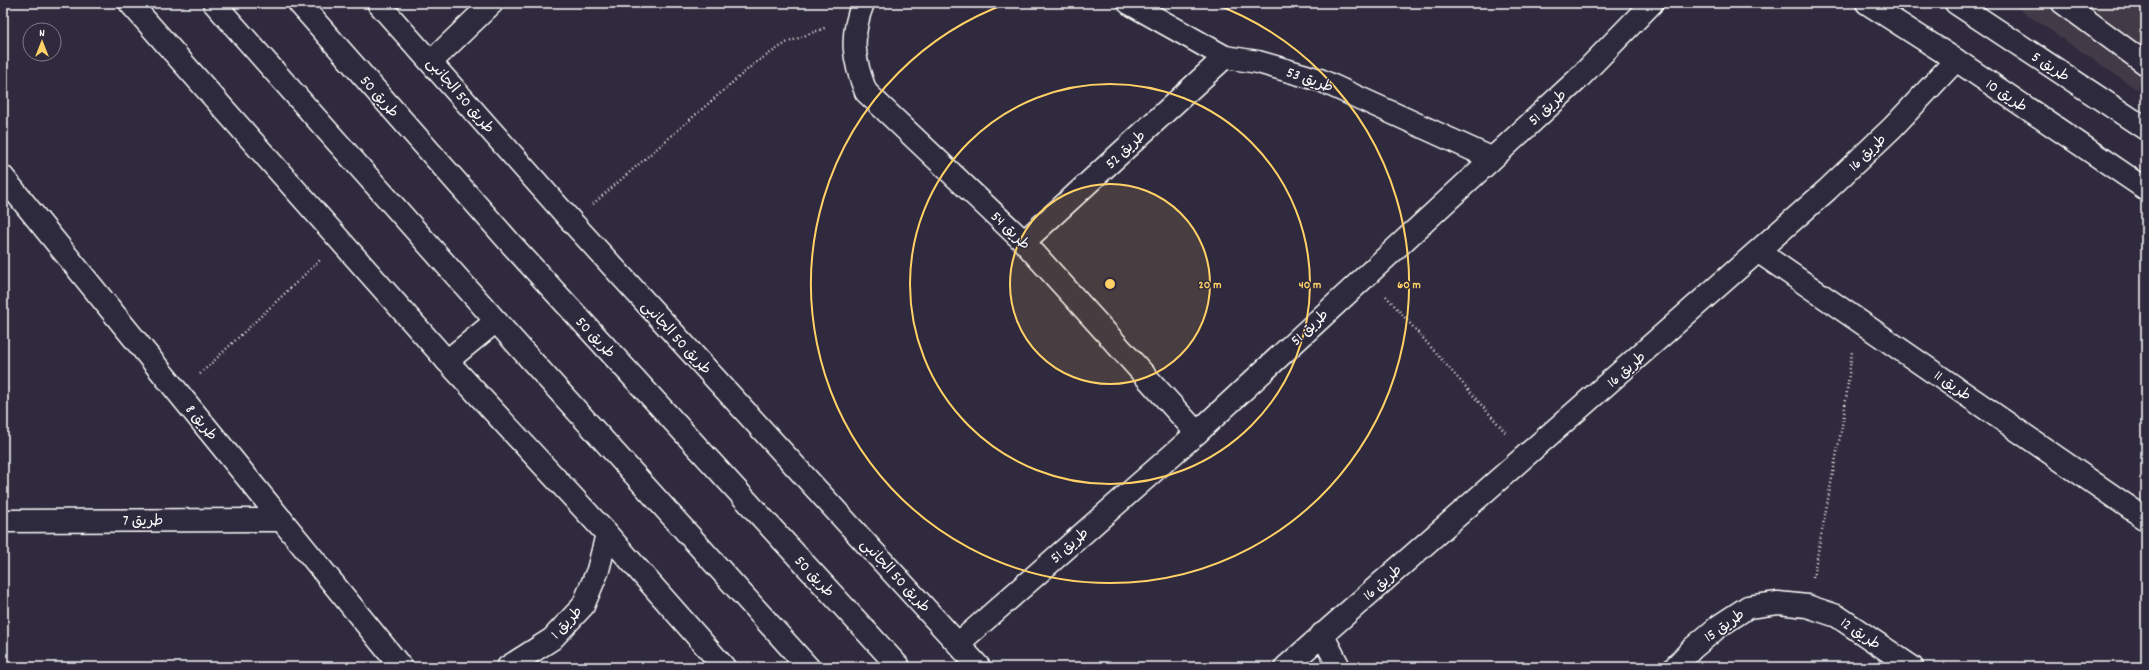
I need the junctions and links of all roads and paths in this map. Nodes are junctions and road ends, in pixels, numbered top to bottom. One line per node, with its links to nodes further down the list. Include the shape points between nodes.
1 (130, 3): 21 (street)
2 (214, 3): 26 (street)
3 (299, 3): 42 (street, طريق 50, via 512,245)
4 (378, 3): 14 (street, طريق 50 الجانبى)
5 (492, 3): 14 (street)
6 (1129, 3): 12 (street, طريق 53)
7 (1652, 3): 17 (street, طريق 51, via 1577,80)
8 (1867, 3): 13 (street, طريق 10)
9 (1956, 3): 16 (street, طريق 5)
10 (2063, 3): 15 (street)
11 (860, 11): 20 (path, via 786,43 755,63); 22 (street, طريق 54, via 854,43 856,69 866,92)
12 (1225, 57): 17 (street, طريق 53, via 1258,62 1320,80); 22 (street, طريق 52)
13 (1956, 60): 19 (street, طريق 10); 23 (street, طريق 16, via 1893,127)
14 (431, 62): 20 (street, طريق 50 الجانبى)
15 (2146, 64)
16 (2146, 129)
17 (1491, 158): 24 (street, طريق 51)
18 (3, 177): 28 (street, طريق 8)
19 (2146, 189)
20 (572, 222): 37 (street, طريق 50 الجانبى)
21 (341, 241): 27 (street); 28 (path)
22 (1024, 242): 29 (street, طريق 54)
23 (1759, 252): 25 (street, طريق 11); 30 (street, طريق 16)
24 (1367, 273): 29 (street, طريق 51); 30 (path)
25 (1856, 319): 31 (street, طريق 11); 35 (path, via 1844,415)
26 (496, 321): 27 (street); 41 (street)
27 (447, 361): 34 (street)
28 (179, 394): 32 (street, طريق 8)
29 (1196, 433): 37 (street, طريق 51)
30 (1527, 456): 36 (street, طريق 16)
31 (2146, 519)
32 (282, 520): 33 (street, طريق 7); 38 (street, طريق 8)
33 (3, 521)
34 (607, 534): 39 (street, طريق 1, via 598,570 583,606 552,639); 40 (street)
35 (1807, 606): 46 (street, طريق 15, via 1778,604 1748,607 1719,626); 47 (street, طريق 12, via 1837,616)
36 (1322, 634): 44 (street, طريق 16); 45 (street)
37 (959, 643): 43 (street, طريق 50 الجانبى)
38 (401, 667)
39 (508, 667)
40 (724, 667)
41 (808, 667)
42 (899, 667)
43 (979, 667)
44 (1286, 667)
45 (1339, 667)
46 (1675, 667)
47 (1912, 667)

